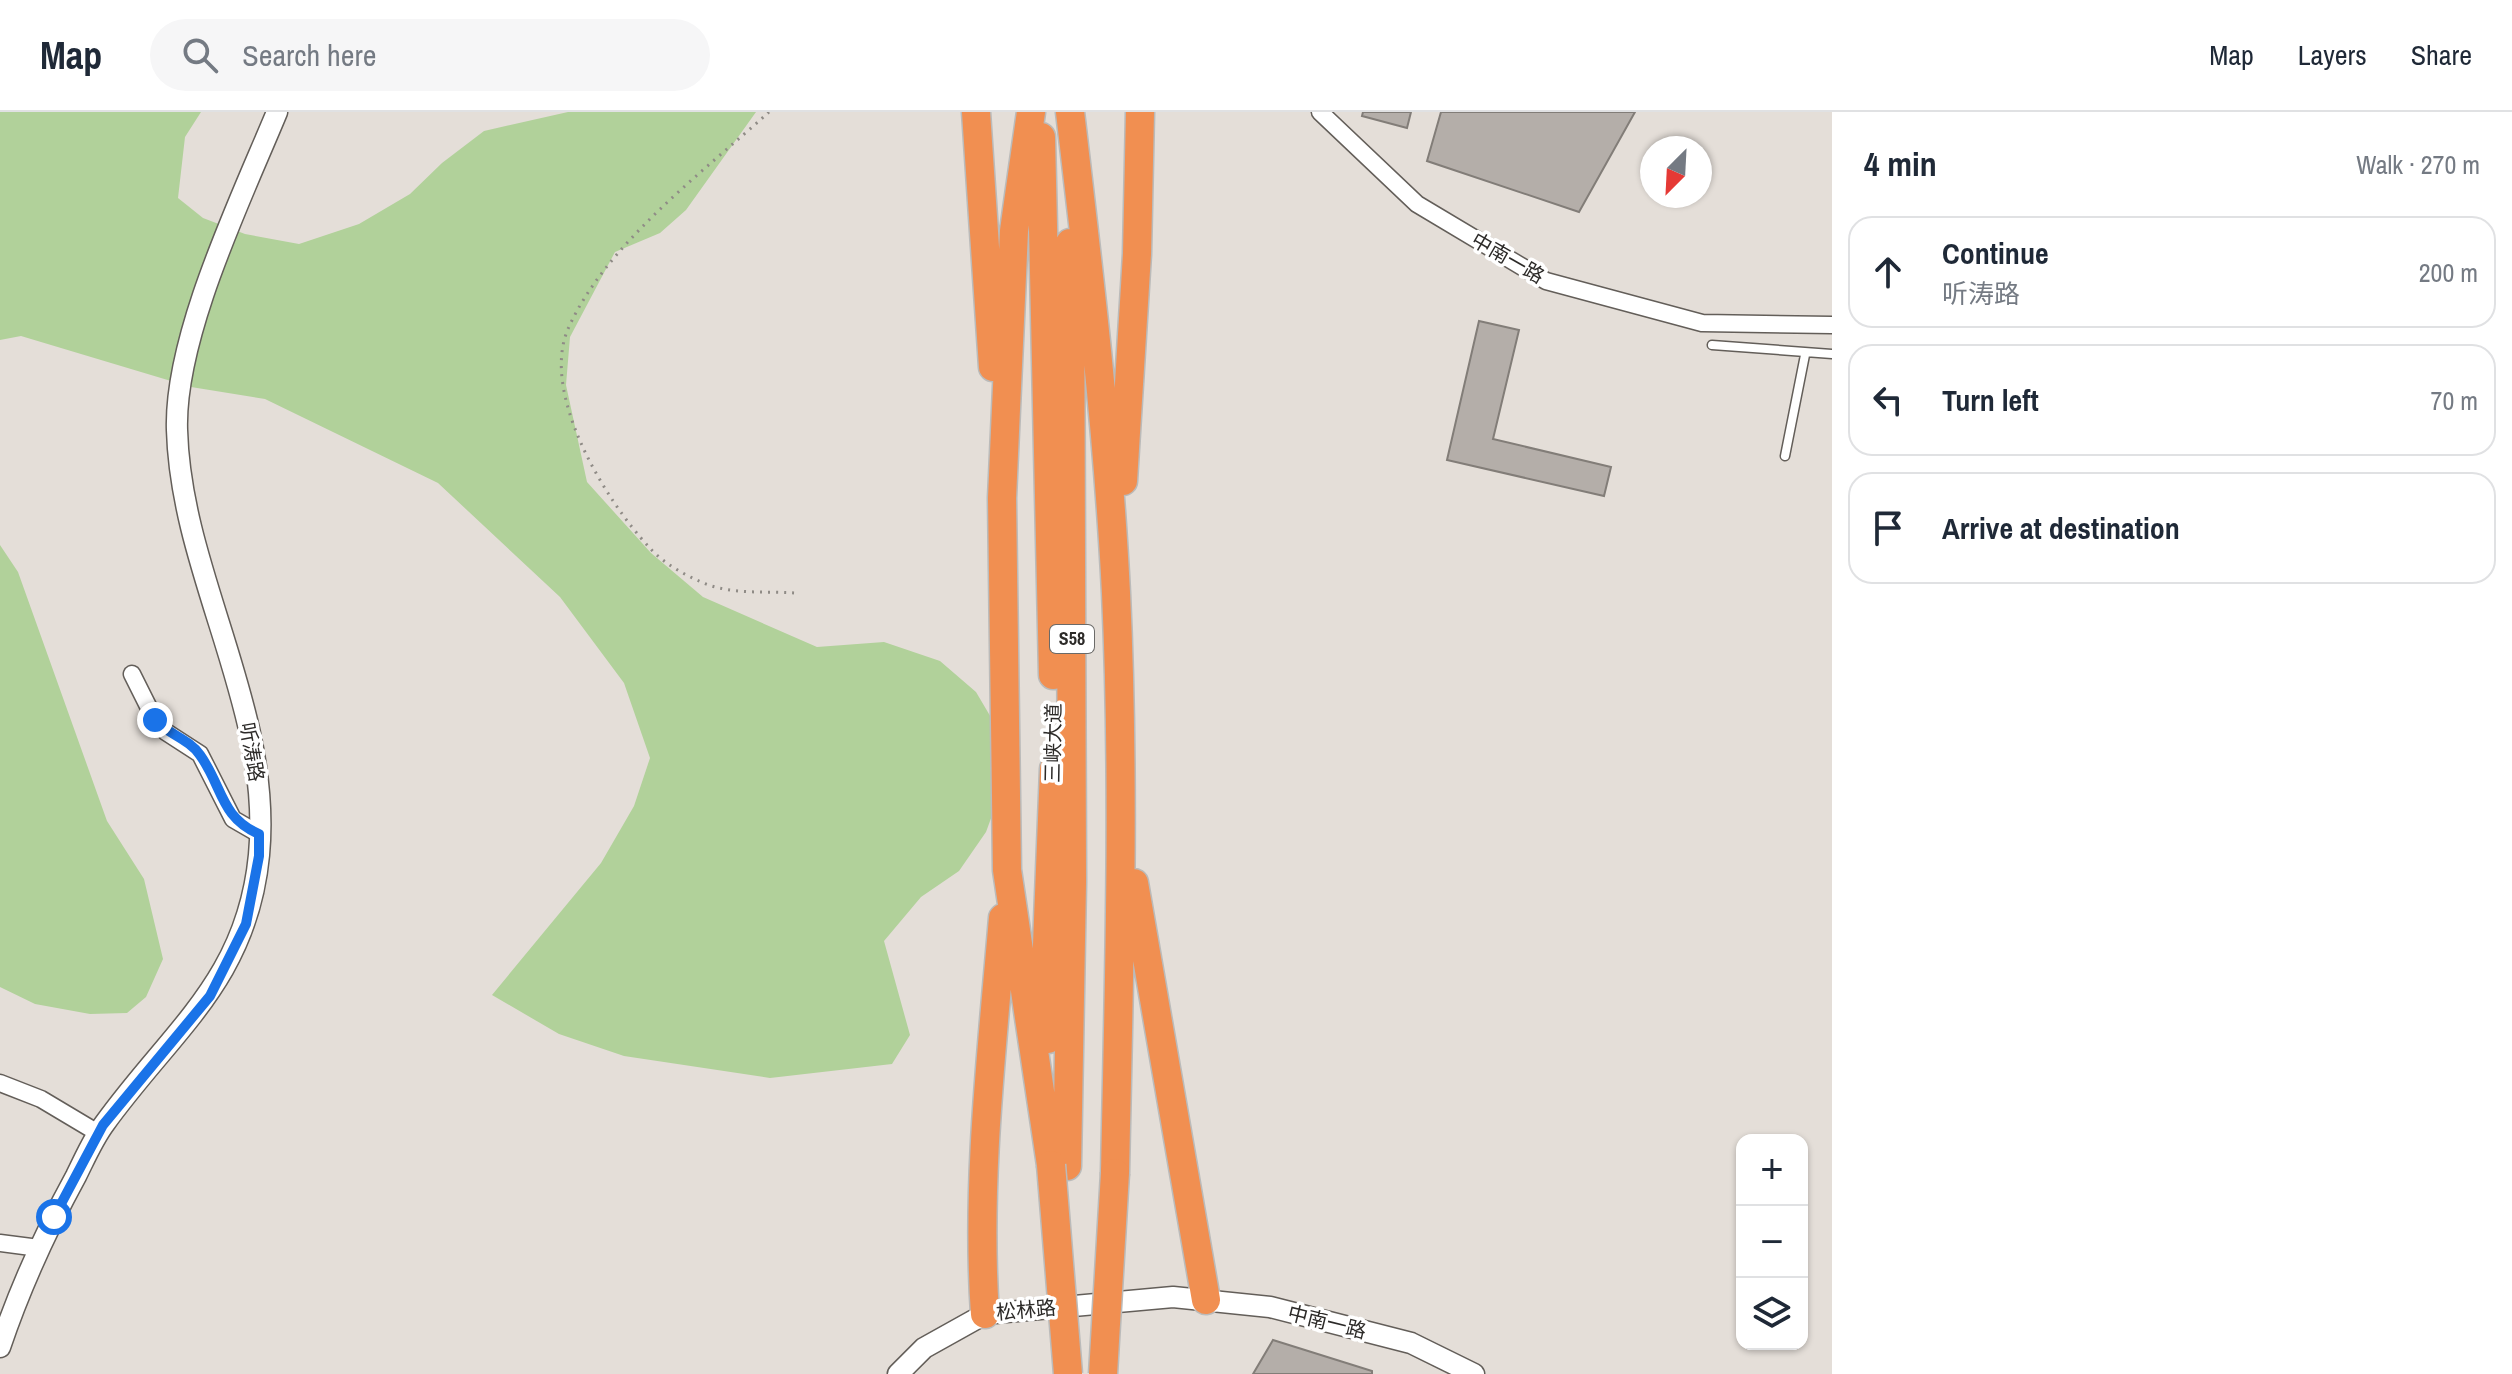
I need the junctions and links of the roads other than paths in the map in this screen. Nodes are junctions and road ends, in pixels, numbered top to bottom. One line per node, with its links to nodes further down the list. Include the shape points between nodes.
1 (277, 112): 17 (street, 听涛路, via 188,348 177,428 187,511 245,711 260,794)
2 (976, 112): 13 (highway)
3 (1031, 112): 13 (highway, via 1014,231)
4 (1041, 112): 21 (highway, 三峡大道 / S58, via 1055,741 1046,970)
5 (1068, 112): 14 (highway, via 1098,338); 21 (highway, 三峡大道 / S58, via 1072,515)
6 (1140, 112): 14 (highway, via 1137,254)
7 (1320, 112): 8 (street, 中南一路, via 1417,204 1546,281 1702,323)
8 (1832, 325)
9 (1712, 345): 11 (lane)
10 (1832, 354): 11 (lane)
11 (1805, 355): 12 (lane)
12 (1785, 456)
13 (1002, 498): 18 (highway)
14 (1116, 593): 16 (highway)
15 (132, 674): 17 (street, via 155,720 200,754 233,819)
16 (1120, 792): 25 (highway); 31 (highway, bridge, via 1115,1173)
17 (259, 834): 20 (street, 听涛路, via 246,924 210,996)
18 (1007, 870): 21 (highway); 26 (highway, via 988,1097)
19 (0, 1083): 20 (street, via 41,1099)
20 (98, 1133): 23 (street, 听涛路)
21 (1059, 1166): 29 (highway, 三峡大道 / S58, bridge); 30 (highway, 三峡大道 / S58)
22 (0, 1243): 23 (street)
23 (39, 1248): 27 (street, 听涛路)
24 (1173, 1297): 25 (street, 中南一路); 26 (street, 松林路)
25 (1206, 1300): 32 (street, 中南一路, via 1270,1307 1411,1343)
26 (985, 1314): 28 (street, 松林路, via 924,1348)
27 (0, 1347)
28 (898, 1374)
29 (1068, 1374)
30 (1084, 1374)
31 (1103, 1374)
32 (1474, 1374)

